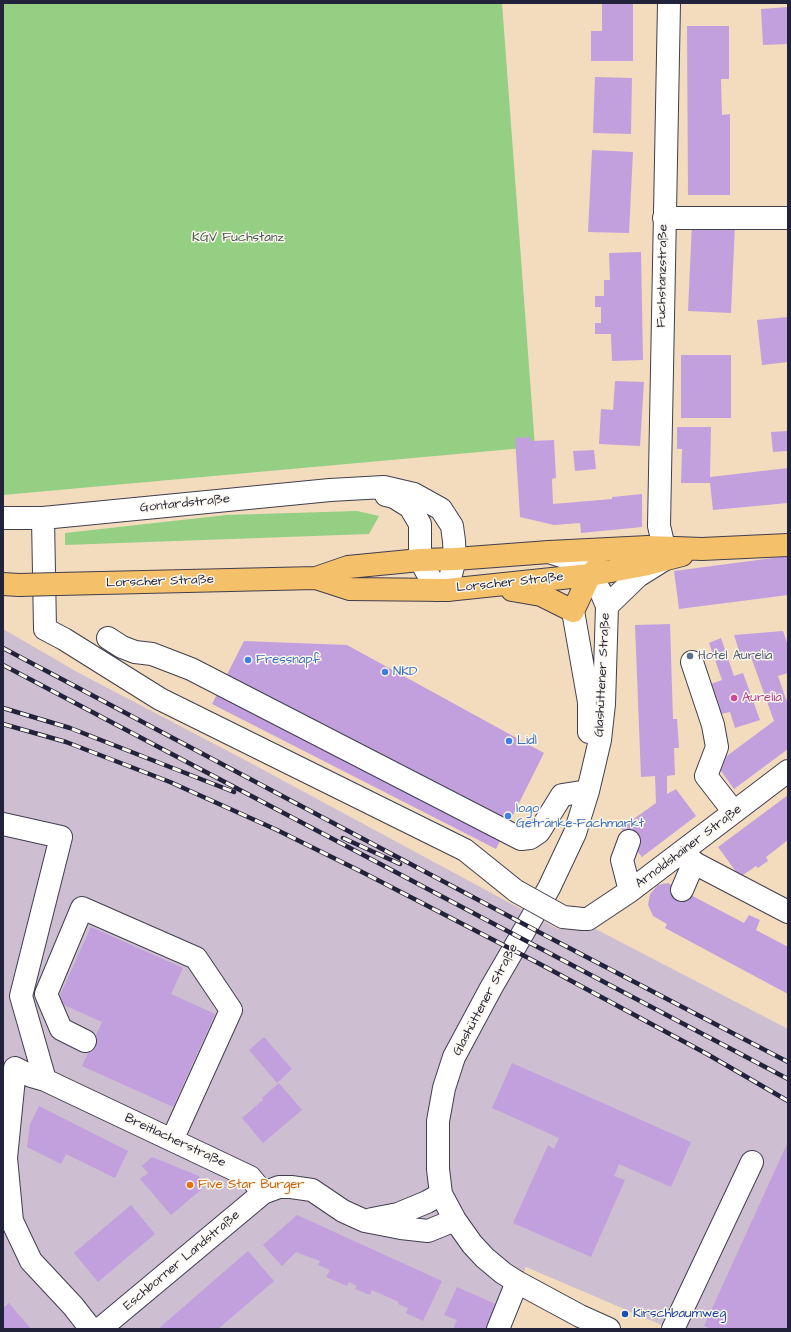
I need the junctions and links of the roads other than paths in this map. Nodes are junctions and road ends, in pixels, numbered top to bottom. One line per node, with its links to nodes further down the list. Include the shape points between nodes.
1 (668, 3): 2 (street, Fuchstanzstraße)
2 (664, 218): 3 (street); 10 (street, Fuchstanzstraße, via 658,526)
3 (788, 218)
4 (366, 488): 6 (street, Gontardstraße); 11 (street, Gontardstraße, via 384,487 414,494 441,509 452,526); 12 (street, Gontardstraße, via 410,507 420,524)
5 (3, 518): 6 (street, Gontardstraße)
6 (43, 518): 29 (street, Arnoldshainer Straße, bridge, via 45,629 160,699 465,850 516,891 563,917 586,919)
7 (788, 545): 10 (main road, Lorscher Straße, via 702,549)
8 (633, 548): 9 (main road, Lorscher Straße); 10 (main road, Lorscher Straße); 13 (main road, via 610,557)
9 (549, 552): 11 (main road, Lorscher Straße); 13 (street, Glashüttener Straße, via 574,560)
10 (664, 554): 13 (main road, Lorscher Straße); 18 (street, Glashüttener Straße)
11 (455, 559): 12 (main road, Lorscher Straße); 17 (street, Gontardstraße)
12 (420, 560): 14 (main road, Lorscher Straße, via 348,567); 17 (street, Gontardstraße)
13 (590, 575): 16 (main road, Lorscher Straße); 18 (street, Glashüttener Straße); 19 (main road)
14 (316, 578): 15 (main road, Lorscher Straße, bridge); 17 (main road, Lorscher Straße, via 350,589)
15 (11, 585)
16 (489, 585): 17 (main road, Lorscher Straße); 19 (main road, via 541,595)
17 (442, 590)
18 (607, 606): 23 (street, Glashüttener Straße, via 604,704 600,740)
19 (573, 611): 23 (street, Glashüttener Straße, via 589,702)
20 (108, 638): 23 (street, via 135,652 152,654 191,669 521,839 530,838 539,832 562,795)
21 (692, 662): 24 (street, via 713,725 717,747 706,776)
22 (788, 771): 24 (street, Arnoldshainer Straße)
23 (588, 791): 36 (street, Glashüttener Straße, via 575,833 549,888 454,1057 444,1088 438,1121)
24 (734, 812): 27 (street, Arnoldshainer Straße)
25 (3, 824): 32 (street, via 61,837 21,996)
26 (629, 840): 29 (street, via 622,860)
27 (686, 858): 28 (street); 29 (street, Arnoldshainer Straße); 30 (street)
28 (682, 890)
29 (630, 891)
30 (788, 912)
31 (85, 1041): 33 (street, via 61,1029 46,994 82,908 196,958 231,1010)
32 (45, 1080): 33 (street, Breitlacherstraße); 40 (street, Breitlacherstraße, via 15,1068 6,1158 12,1221 31,1261)
33 (172, 1140): 35 (street, Breitlacherstraße, via 250,1177)
34 (752, 1162): 44 (street)
35 (263, 1193): 38 (street, via 279,1187 312,1190); 41 (street, Eschborner Landstraße)
36 (441, 1194): 37 (street, Glashüttener Straße); 38 (street, via 398,1214)
37 (455, 1220): 38 (street, via 428,1231); 39 (street, via 484,1258)
38 (365, 1221)
39 (517, 1282): 42 (street); 43 (street)
40 (91, 1329)
41 (100, 1329)
42 (498, 1329)
43 (609, 1329)
44 (673, 1329)

